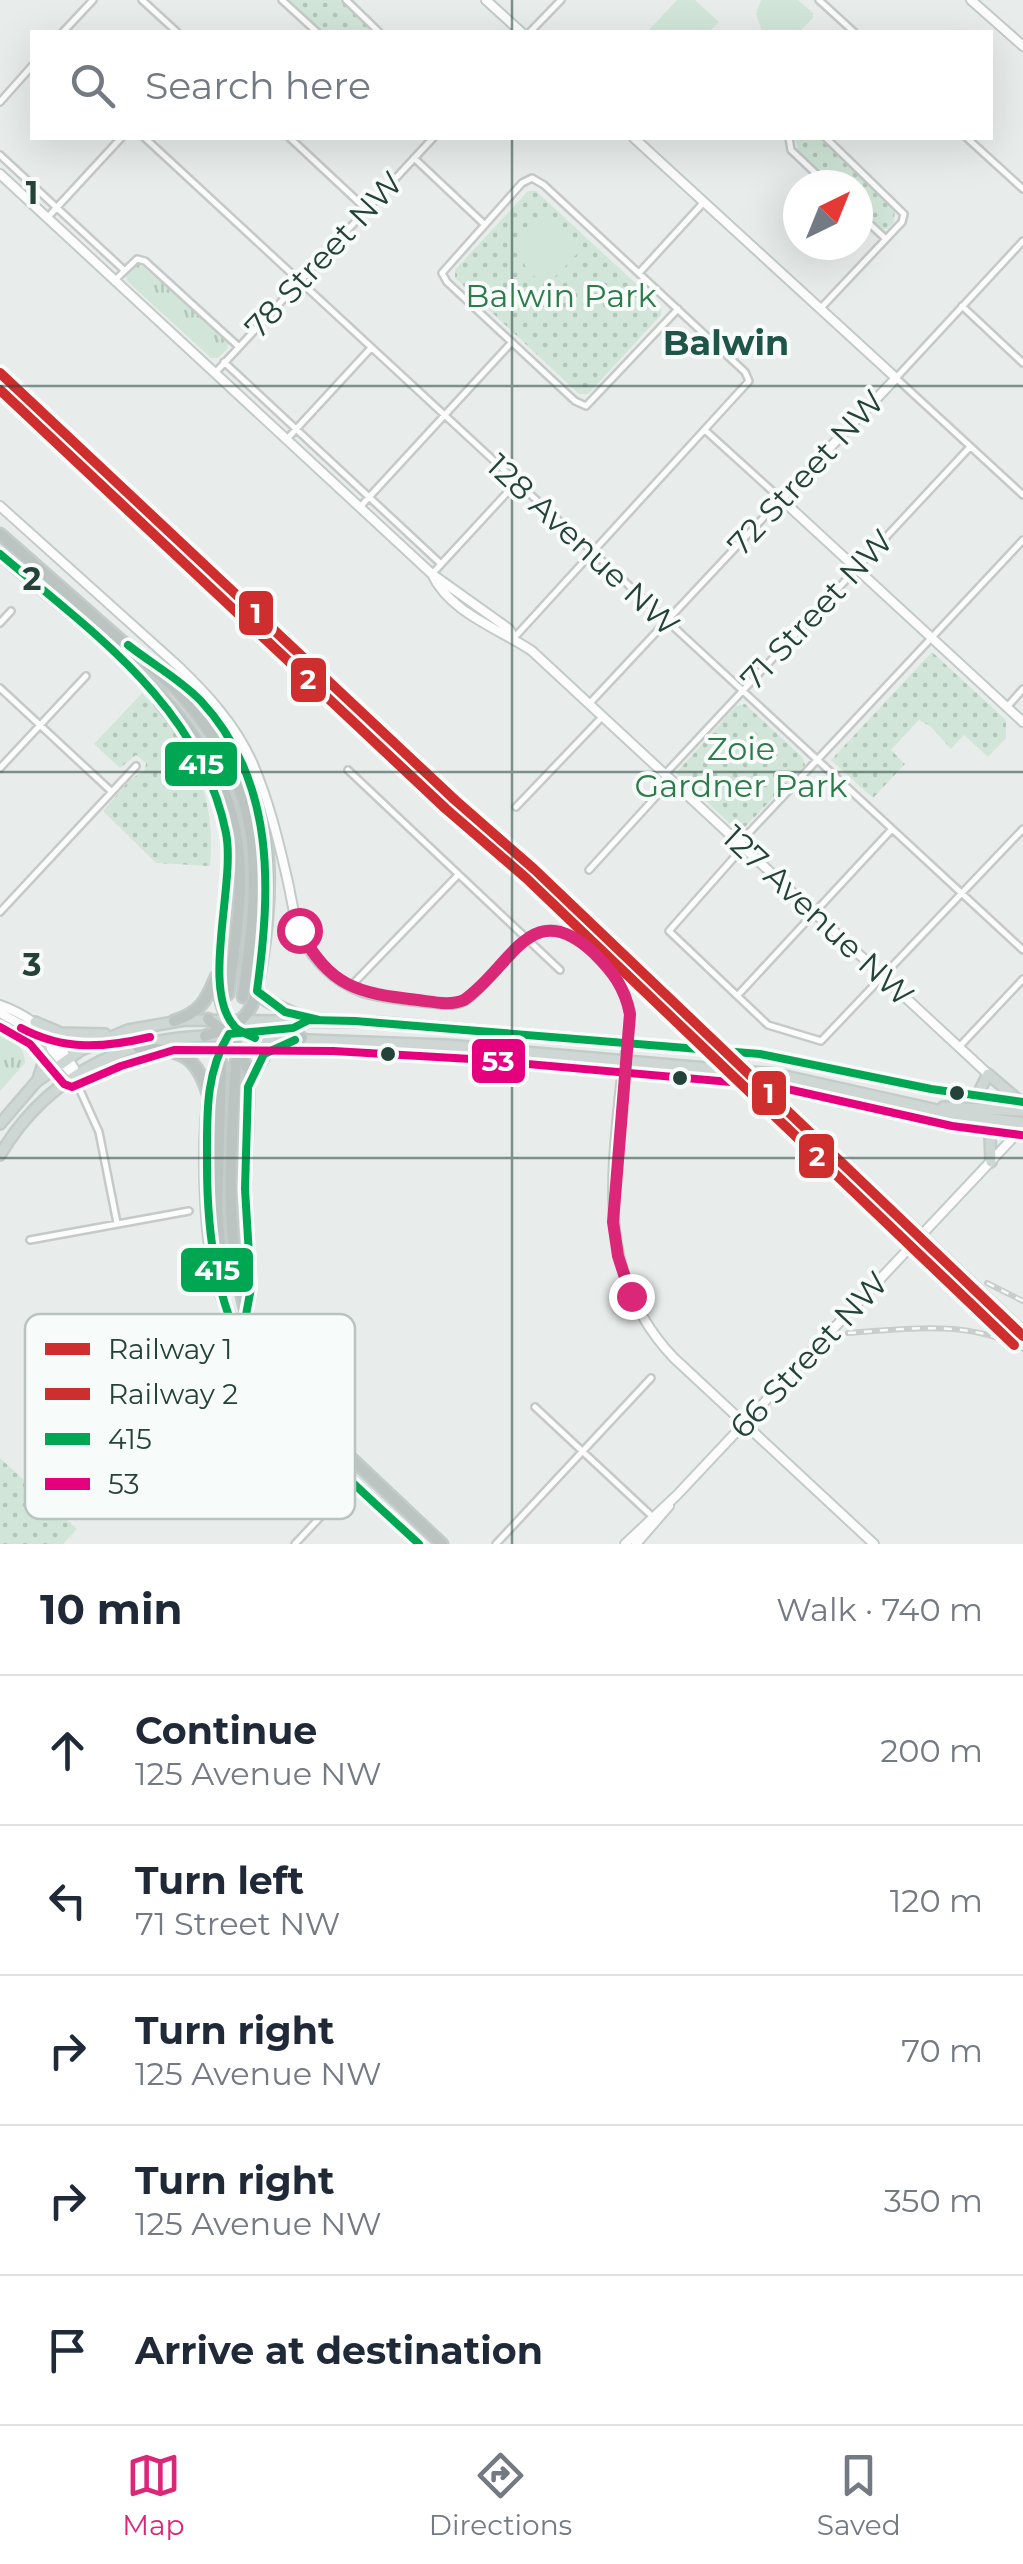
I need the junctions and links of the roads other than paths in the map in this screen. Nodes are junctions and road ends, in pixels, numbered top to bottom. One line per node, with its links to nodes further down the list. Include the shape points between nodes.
1 (93, 0): 9 (street)
2 (142, 0): 10 (street)
3 (282, 0): 11 (street)
4 (346, 0): 12 (street)
5 (486, 0): 13 (street)
6 (561, 0): 14 (street)
7 (819, 0): 15 (street)
8 (971, 0): 16 (street)
9 (65, 30)
10 (175, 30)
11 (315, 30)
12 (377, 30)
13 (519, 30)
14 (532, 30)
15 (852, 30)
16 (1023, 46)
17 (30, 68): 18 (street)
18 (0, 102)
19 (119, 140): 33 (street)
20 (147, 140): 43 (street, 128 Avenue NW)
21 (294, 140): 34 (street)
22 (431, 140): 28 (street, 78 Street NW)
23 (636, 140): 32 (street)
24 (789, 140): 29 (street)
25 (828, 140): 38 (street, via 904,214)
26 (969, 140): 31 (street)
27 (0, 155): 33 (street)
28 (414, 158): 34 (street, 78 Street NW); 36 (street)
29 (812, 170)
30 (0, 174): 35 (street, 127 Avenue NW)
31 (1023, 190)
32 (704, 202): 41 (street); 45 (street)
33 (56, 207): 35 (street); 40 (street)
34 (366, 209): 43 (street, 78 Street NW)
35 (48, 217): 42 (street, 127 Avenue NW)
36 (484, 224): 41 (street, via 532,178); 47 (street, via 442,273)
37 (873, 227): 38 (street)
38 (886, 239): 45 (street)
39 (1023, 241): 44 (street, 72 Street NW)
40 (124, 270): 42 (street); 48 (street, via 137,259 146,261)
41 (639, 273): 46 (street)
42 (115, 280): 52 (street, 127 Avenue NW)
43 (299, 281): 48 (street, 78 Street NW); 49 (street, 128 Avenue NW)
44 (962, 306): 51 (street); 53 (street, 72 Street NW)
45 (820, 309): 53 (street)
46 (678, 310): 47 (street, via 586,406); 56 (street, via 749,381)
47 (512, 342): 54 (street)
48 (238, 346): 50 (street, 78 Street NW)
49 (371, 348): 54 (street, 128 Avenue NW); 55 (street)
50 (224, 362): 52 (street, 78 Street NW); 55 (street)
51 (1023, 363)
52 (215, 373): 57 (street, 127 Avenue NW)
53 (896, 378): 58 (street); 62 (street, 72 Street NW)
54 (443, 416): 59 (street, 128 Avenue NW); 61 (street)
55 (296, 429): 57 (street); 61 (street)
56 (706, 431): 62 (street); 67 (street)
57 (287, 439): 64 (street, 127 Avenue NW)
58 (970, 447): 60 (street); 70 (street, 71 Street NW)
59 (516, 482): 67 (street, 128 Avenue NW); 69 (street)
60 (1023, 496)
61 (369, 497): 64 (street); 69 (street)
62 (781, 499): 70 (street); 74 (street, 72 Street NW)
63 (0, 506): 110 (street, via 207,693 228,721 266,798 299,930 326,972)
64 (360, 507): 71 (street, 127 Avenue NW)
65 (0, 534): 77 (highway)
66 (1023, 540): 75 (street)
67 (592, 553): 74 (street, 128 Avenue NW); 76 (street)
68 (2, 556): 78 (highway)
69 (442, 564): 71 (street)
70 (856, 568): 75 (street); 82 (street, 71 Street NW)
71 (432, 574): 76 (street, 127 Avenue NW, via 462,607)
72 (11, 611): 73 (street)
73 (0, 622)
74 (667, 622): 82 (street, 128 Avenue NW); 83 (street, 72 Street NW)
75 (932, 637): 84 (street); 88 (street)
76 (514, 638): 83 (street, 127 Avenue NW)
77 (140, 655): 111 (highway, via 203,703 250,780 268,875); 114 (highway, via 213,733 247,811 256,895)
78 (130, 666): 105 (highway, via 191,741 217,794 231,866); 112 (highway, via 197,736 228,800 240,880)
79 (86, 676): 87 (street)
80 (0, 688): 87 (street)
81 (1023, 690): 84 (street)
82 (742, 691): 88 (street, 128 Avenue NW); 92 (street, 71 Street NW)
83 (590, 704): 85 (street, 127 Avenue NW)
84 (1006, 707): 86 (street)
85 (603, 716): 92 (street, 127 Avenue NW); 94 (street)
86 (1023, 722)
87 (40, 725): 90 (street); 93 (street)
88 (817, 760): 95 (street, 128 Avenue NW); 97 (street)
89 (136, 766): 93 (street)
90 (0, 768)
91 (348, 770): 99 (street)
92 (668, 777): 97 (street, 127 Avenue NW); 98 (street, 71 Street NW)
93 (112, 792): 101 (street)
94 (516, 807)
95 (892, 829): 100 (street, 128 Avenue NW); 102 (street)
96 (1023, 829): 100 (street)
97 (742, 845): 102 (street, 127 Avenue NW); 113 (street, via 669,931)
98 (589, 870)
99 (458, 875): 103 (street); 110 (street)
100 (962, 895): 104 (street, 128 Avenue NW); 107 (street)
101 (0, 912)
102 (814, 912): 107 (street, 127 Avenue NW); 113 (street)
103 (526, 938): 106 (street); 110 (street, via 464,1000 451,1004); 127 (street, via 549,929 569,933 607,966 627,1000)
104 (1023, 950)
105 (221, 962): 109 (highway); 118 (highway, via 202,1006)
106 (560, 970)
107 (884, 977): 113 (street, via 818,1041 768,1024); 129 (street, 127 Avenue NW)
108 (1023, 979): 129 (street)
109 (219, 981): 111 (highway, via 224,996 236,1002); 121 (highway)
110 (350, 987)
111 (257, 991): 119 (highway); 121 (highway)
112 (228, 994)
113 (738, 996)
114 (243, 997)
115 (0, 1004): 120 (street)
116 (0, 1013): 123 (street)
117 (208, 1019): 118 (main road); 121 (highway)
118 (174, 1020): 122 (main road)
119 (309, 1020): 121 (highway, via 293,1028); 127 (main road)
120 (34, 1022): 122 (main road, via 73,1035); 130 (street)
121 (232, 1029): 124 (highway); 125 (highway); 132 (highway); 133 (highway)
122 (118, 1033): 130 (main road)
123 (38, 1034): 130 (street); 136 (main road, via 45,1058)
124 (205, 1036): 128 (main road)
125 (256, 1038): 126 (main road)
126 (302, 1038): 131 (main road); 137 (highway, via 264,1054)
127 (628, 1043): 131 (street); 138 (main road, via 760,1054)
128 (138, 1047): 135 (main road); 139 (highway, via 190,1059)
129 (960, 1047): 134 (street, 127 Avenue NW)
130 (64, 1060): 135 (street); 136 (main road)
131 (624, 1061): 141 (main road, via 788,1076); 156 (street, via 613,1212 624,1277 666,1350)
132 (217, 1064): 133 (highway, via 227,1057); 139 (highway); 151 (highway, via 217,1211)
133 (242, 1064): 137 (highway); 152 (highway, via 232,1210)
134 (988, 1074): 138 (main road); 140 (main road)
135 (73, 1075): 145 (main road, via 25,1118); 148 (street, via 100,1132)
136 (36, 1082): 143 (main road)
137 (248, 1087): 153 (highway)
138 (977, 1096): 140 (main road)
139 (209, 1098): 150 (highway, via 206,1188 213,1266)
140 (1022, 1105): 141 (main road)
141 (925, 1106): 142 (main road)
142 (976, 1118): 144 (main road); 146 (main road, via 990,1136)
143 (0, 1124)
144 (1023, 1125): 146 (street, 66 Street NW)
145 (0, 1155)
146 (991, 1162): 156 (street, 66 Street NW)
147 (188, 1211): 148 (street)
148 (118, 1222): 149 (street)
149 (30, 1240)
150 (229, 1314)
151 (231, 1314)
152 (246, 1314)
153 (246, 1314)
154 (651, 1378): 157 (street)
155 (535, 1406): 157 (street)
156 (744, 1423): 161 (street, 66 Street NW); 168 (street)
157 (583, 1451): 161 (street); 165 (street)
158 (355, 1461): 164 (highway)
159 (355, 1484): 163 (highway)
160 (318, 1519): 162 (street)
161 (655, 1519): 166 (street, 66 Street NW); 167 (street, 66 Street NW)
162 (295, 1544)
163 (419, 1544)
164 (442, 1544)
165 (496, 1544)
166 (624, 1544)
167 (636, 1544)
168 (874, 1544)

